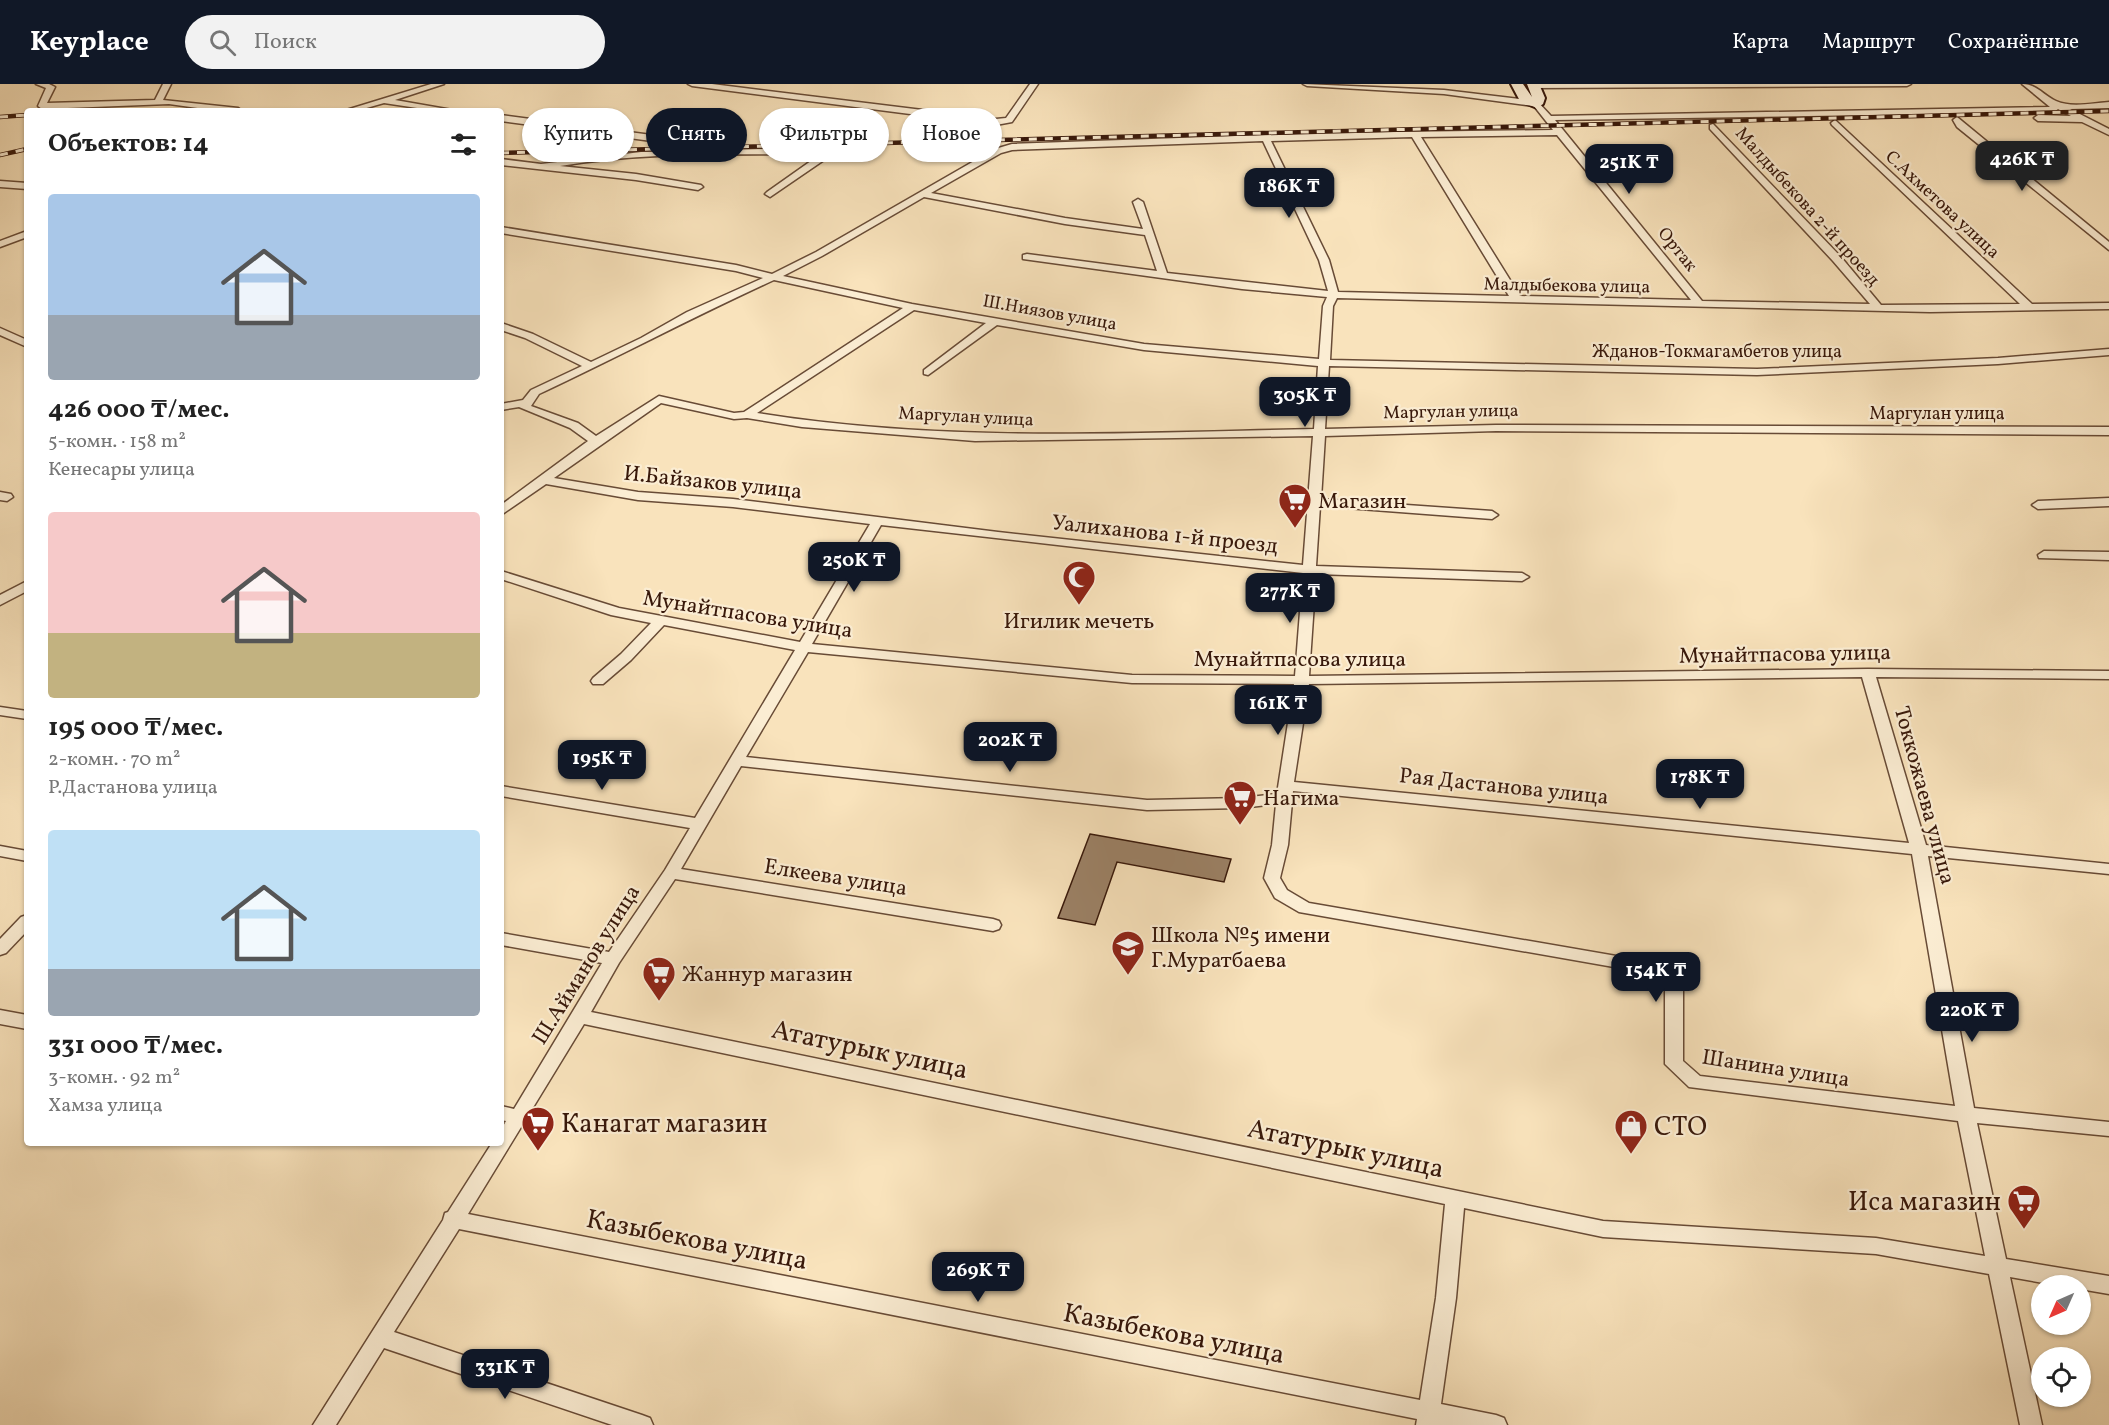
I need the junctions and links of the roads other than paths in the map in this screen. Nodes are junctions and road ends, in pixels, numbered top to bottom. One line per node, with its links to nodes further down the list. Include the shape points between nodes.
1 (40, 84): 16 (street, via 51,87 42,106)
2 (167, 84): 12 (street)
3 (440, 84): 11 (street)
4 (692, 84): 5 (street, via 996,122 1009,120)
5 (1034, 84)
6 (1307, 84): 13 (street, via 1444,92)
7 (1517, 84): 13 (street, Ортак, via 1524,99)
8 (1907, 84): 10 (street)
9 (2026, 84): 14 (street)
10 (1534, 85): 13 (street)
11 (381, 100): 18 (street); 19 (street)
12 (158, 102): 16 (street); 17 (street)
13 (1537, 104): 21 (street, Ортак)
14 (2054, 104): 15 (street); 21 (street, via 2054,109 2019,110); 22 (street)
15 (2109, 105)
16 (60, 108)
17 (211, 108)
18 (356, 108)
19 (434, 108)
20 (504, 118): 28 (street)
21 (1551, 118): 25 (street, Ортак)
22 (2083, 119): 26 (street, via 2101,123); 42 (street, via 1957,120)
23 (1835, 123): 52 (street, С.Ахметова улица)
24 (1713, 127): 51 (street, Малдыбекова 2-й проезд)
25 (1561, 132): 27 (street); 48 (street, Ортак)
26 (2109, 132)
27 (1414, 135): 29 (street); 47 (street)
28 (646, 138)
29 (1266, 139): 36 (street, via 1012,147); 46 (street, via 1324,260)
30 (504, 162): 31 (street)
31 (543, 166): 34 (street); 35 (street, via 593,157 652,154 806,151 824,158)
32 (0, 184): 33 (street)
33 (24, 186)
34 (698, 187)
35 (770, 194)
36 (921, 194): 39 (street); 45 (street)
37 (1138, 202): 39 (street)
38 (504, 230): 45 (street, Ш.Ниязов улица)
39 (1148, 233): 44 (street)
40 (24, 235): 41 (street)
41 (0, 244)
42 (2109, 247)
43 (1027, 256): 44 (street, Малдыбекова улица)
44 (1163, 275): 46 (street, Малдыбекова улица)
45 (772, 277): 50 (street, Ш.Ниязов улица); 59 (street)
46 (1333, 296): 47 (street, Малдыбекова улица); 58 (street, via 1328,306)
47 (1517, 300): 48 (street, Малдыбекова улица)
48 (1699, 304): 51 (street, Малдыбекова улица)
49 (2109, 306): 52 (street, Малдыбекова улица)
50 (912, 307): 53 (street, Ш.Ниязов улица); 63 (street)
51 (1878, 308): 52 (street, Малдыбекова улица)
52 (2029, 308)
53 (994, 321): 58 (street, Ш.Ниязов улица, via 1144,346); 60 (street, Маргулан улица)
54 (504, 327): 59 (street)
55 (0, 331): 56 (street)
56 (24, 343)
57 (2109, 352): 58 (street, Жданов-Токмагамбетов улица, via 1998,362 1757,372)
58 (1324, 363): 65 (street)
59 (589, 365): 61 (street, via 536,392)
60 (928, 372)
61 (525, 403): 62 (street); 66 (street, via 524,407 592,435)
62 (504, 406)
63 (747, 415): 65 (street, Маргулан улица, via 802,424 975,437); 66 (street, Маргулан улица, via 734,416 659,399)
64 (2109, 431): 65 (street, Маргулан улица, via 1484,428)
65 (1320, 432): 68 (street)
66 (594, 442): 67 (street)
67 (545, 480): 71 (street); 73 (street, И.Байзаков улица, via 638,496 733,503)
68 (1315, 502): 72 (street); 76 (street)
69 (2109, 502): 70 (street)
70 (2038, 505)
71 (504, 509)
72 (1492, 515)
73 (877, 522): 76 (street, Уалиханова 1-й проезд); 82 (street, Ш.Айманов улица)
74 (2044, 555): 75 (street)
75 (2109, 556)
76 (1310, 570): 78 (street, Уалиханова 1-й проезд); 85 (street)
77 (504, 576): 81 (street, Мунайтпасова улица, via 616,612)
78 (1522, 577)
79 (24, 587): 80 (street)
80 (0, 601)
81 (661, 620): 82 (street, Мунайтпасова улица); 86 (street)
82 (803, 647): 85 (street, Мунайтпасова улица, via 1132,679); 89 (street, Ш.Айманов улица)
83 (1868, 673): 84 (street, Мунайтпасова улица); 85 (street, Мунайтпасова улица); 93 (street, Токкожаева улица)
84 (2109, 675)
85 (1302, 680): 91 (street)
86 (598, 681)
87 (0, 711): 88 (street)
88 (24, 715)
89 (736, 761): 91 (street, Рая Дастанова улица, via 1147,805 1241,802); 92 (street, Ш.Айманов улица)
90 (504, 792): 92 (street)
91 (1286, 792): 93 (street, Рая Дастанова улица); 107 (street, Шанина улица, via 1272,878 1281,894 1305,908 1674,971 1674,1064 1695,1082)
92 (698, 824): 97 (street, Ш.Айманов улица)
93 (1920, 849): 96 (street, Рая Дастанова улица); 107 (street, Токкожаева улица)
94 (0, 851): 95 (street)
95 (24, 855)
96 (2109, 869)
97 (671, 873): 99 (street, Елкеева улица); 102 (street, Ш.Айманов улица)
98 (24, 924): 101 (street)
99 (993, 925)
100 (504, 940): 102 (street)
101 (0, 949)
102 (613, 959): 103 (street, Ш.Айманов улица)
103 (579, 1016): 106 (street, Ш.Айманов улица); 110 (street, Ататурык улица)
104 (0, 1017): 105 (street)
105 (24, 1021)
106 (510, 1115)
107 (1966, 1115): 108 (street, Шанина улица); 112 (street, Токкожаева улица)
108 (2109, 1129)
109 (493, 1146): 111 (street, Ш.Айманов улица)
110 (1455, 1198): 112 (street, Ататурык улица, via 1603,1229 1876,1246); 115 (street, via 1446,1298)
111 (452, 1219): 114 (street, Ш.Айманов улица); 115 (street, Казыбекова улица)
112 (2000, 1266): 113 (street, Ататурык улица); 119 (street, Токкожаева улица)
113 (2109, 1285)
114 (380, 1337): 116 (street, Ш.Айманов улица); 117 (street)
115 (1428, 1418): 118 (street, Казыбекова улица)
116 (324, 1425)
117 (642, 1425)
118 (1496, 1425)
119 (2031, 1425)

